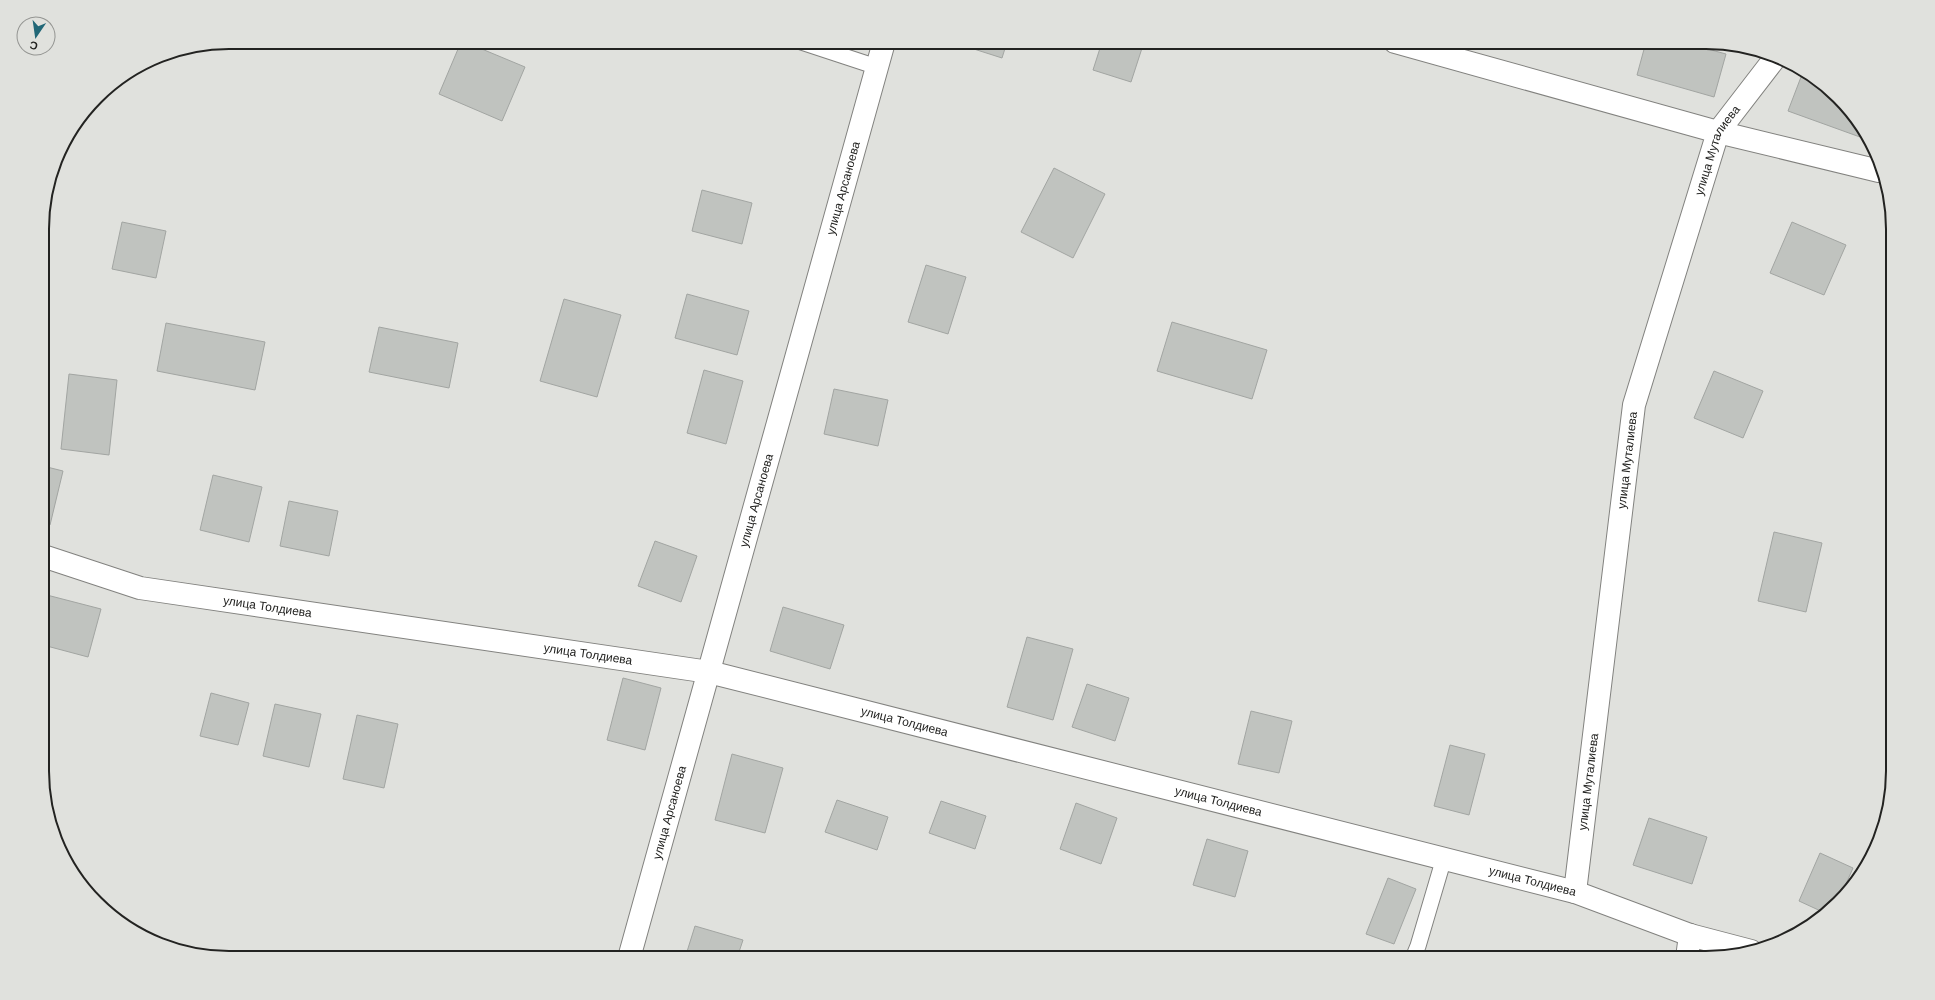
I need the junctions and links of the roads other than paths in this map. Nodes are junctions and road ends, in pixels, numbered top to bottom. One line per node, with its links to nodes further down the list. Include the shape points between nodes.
1 (822, 49): 5 (lane)
2 (882, 49): 5 (street, улица Арсаноева)
3 (1420, 49): 6 (street)
4 (1772, 62): 6 (street, улица Муталиева)
5 (877, 67): 9 (street, улица Арсаноева)
6 (1718, 132): 7 (street); 11 (street, улица Муталиева, via 1634,405)
7 (1876, 170)
8 (49, 558): 9 (street, улица Толдиева, via 140,588)
9 (709, 672): 10 (street, улица Толдиева); 14 (street, улица Арсаноева)
10 (1444, 858): 11 (street, улица Толдиева); 15 (lane)
11 (1575, 892): 12 (street, улица Толдиева)
12 (1690, 935): 13 (street, улица Толдиева); 16 (street)
13 (1740, 948)
14 (631, 951)
15 (1416, 951)
16 (1688, 951)

